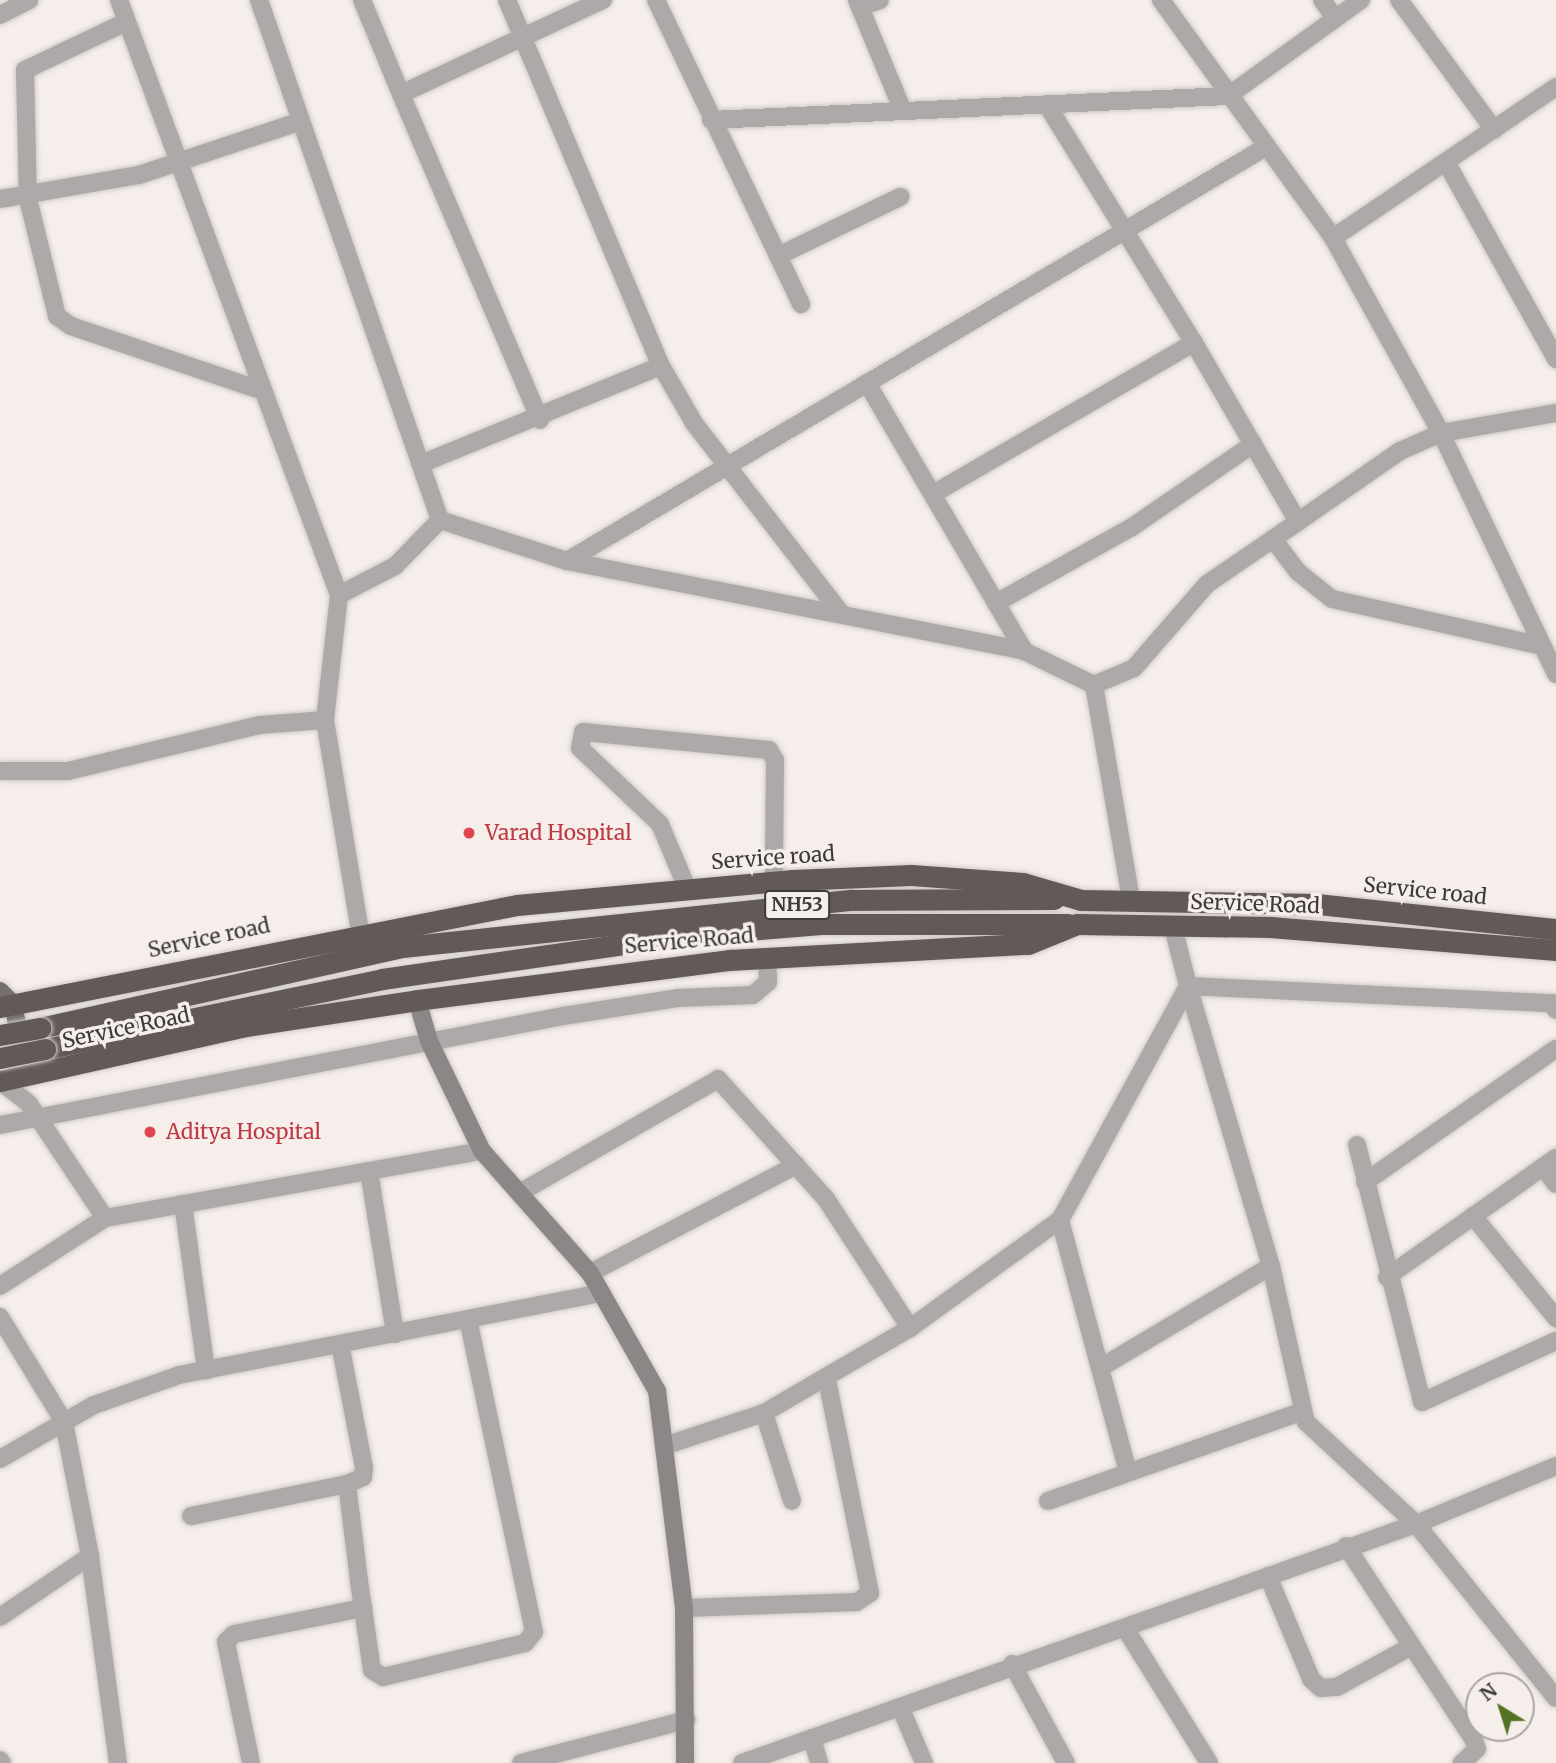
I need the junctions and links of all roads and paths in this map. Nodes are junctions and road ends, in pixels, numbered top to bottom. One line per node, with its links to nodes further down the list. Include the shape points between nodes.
1 (29, 0): 14 (street)
2 (119, 0): 16 (street)
3 (260, 0): 24 (street)
4 (362, 0): 19 (street)
5 (507, 0): 17 (street)
6 (603, 0): 17 (street)
7 (656, 0): 23 (street)
8 (880, 0): 13 (street)
9 (1161, 0): 20 (street)
10 (1322, 0): 15 (street)
11 (1361, 0): 15 (street)
12 (1399, 0): 25 (street)
13 (858, 4): 22 (street)
14 (0, 15)
15 (1335, 19): 20 (street)
16 (126, 22): 27 (street); 31 (street, via 25,70)
17 (524, 37): 19 (street); 38 (street)
18 (1556, 88): 25 (street)
19 (401, 94): 42 (street)
20 (1228, 96): 21 (street); 26 (street)
21 (1047, 105): 22 (street); 32 (street)
22 (903, 111): 23 (street)
23 (711, 120): 34 (street)
24 (298, 122): 27 (street); 45 (street)
25 (1494, 130): 28 (street)
26 (1266, 147): 32 (street); 33 (street)
27 (180, 162): 31 (street); 40 (street)
28 (1446, 162): 33 (street); 37 (street)
29 (900, 197): 34 (street)
30 (0, 199): 31 (street)
31 (27, 199): 40 (street, via 63,323)
32 (1122, 232): 36 (street); 39 (street)
33 (1333, 238): 43 (street)
34 (778, 256): 35 (street)
35 (801, 304)
36 (1195, 343): 44 (street); 47 (street)
37 (1556, 359)
38 (661, 366): 42 (street); 46 (street)
39 (867, 383): 46 (street); 47 (street)
40 (263, 391): 52 (street)
41 (1556, 413): 43 (street)
42 (540, 420): 45 (street)
43 (1441, 433): 49 (street, via 1400,451); 55 (street)
44 (1253, 444): 49 (street); 53 (street, via 1132,527)
45 (423, 463): 48 (street)
46 (728, 465): 51 (street); 54 (street)
47 (933, 494): 53 (street)
48 (440, 520): 51 (street); 52 (street, via 395,566)
49 (1297, 522): 50 (street)
50 (1273, 539): 55 (street, via 1298,572 1332,599); 58 (street, via 1207,584 1134,668)
51 (567, 561): 54 (street)
52 (339, 595): 59 (street)
53 (996, 603): 56 (street)
54 (841, 613): 56 (street)
55 (1542, 646): 57 (street)
56 (1024, 651): 58 (street)
57 (1556, 674)
58 (1094, 685): 64 (street)
59 (325, 720): 60 (street, via 260,725 68,771); 68 (street)
60 (0, 771)
61 (774, 882): 62 (highway, Service road); 62 (street, via 775,760 769,750 583,732 580,748 660,824); 63 (highway, Service road, via 911,875 1023,883)
62 (687, 888): 68 (highway, Service road, via 517,905)
63 (1081, 900): 64 (highway, Service road); 76 (highway, NH53, via 852,901 561,927 357,955)
64 (1131, 900): 67 (highway, Service road, via 1317,904)
65 (1077, 924): 66 (highway, Service Road); 70 (highway, Service Road, via 1028,944); 76 (highway, NH53, via 821,924 686,935 382,979)
66 (1173, 927): 69 (highway, Service Road, via 1270,927); 71 (street)
67 (1556, 929)
68 (360, 932): 73 (highway, Service road)
69 (1556, 950)
70 (767, 958): 72 (highway, Service Road); 77 (street, via 768,982 753,995 678,998)
71 (1188, 986): 74 (street, via 1552,1003); 95 (street); 96 (street)
72 (418, 1000): 77 (street); 80 (highway, Service Road, via 246,1026)
73 (4, 1001): 80 (main road)
74 (1556, 1010)
75 (0, 1035): 76 (highway, NH53, bridge)
76 (43, 1039): 79 (highway, NH53, bridge)
77 (429, 1041): 82 (street); 85 (street)
78 (1556, 1048): 89 (street)
79 (0, 1058)
80 (27, 1074): 81 (highway, Service Road)
81 (4, 1084): 82 (street)
82 (36, 1114): 83 (street); 94 (street)
83 (0, 1125)
84 (1357, 1145): 89 (street)
85 (482, 1151): 88 (street); 91 (street)
86 (1550, 1163): 90 (street); 93 (street)
87 (797, 1165): 91 (street, via 718,1079); 97 (street); 104 (street)
88 (369, 1171): 92 (street); 105 (street)
89 (1365, 1182): 98 (street)
90 (1556, 1184)
91 (521, 1192): 97 (street)
92 (183, 1204): 94 (street); 109 (street)
93 (1473, 1216): 98 (street); 102 (street)
94 (105, 1218): 99 (street)
95 (1060, 1220): 104 (street); 108 (street)
96 (1271, 1266): 108 (street); 111 (street)
97 (590, 1273): 100 (street)
98 (1387, 1277): 106 (street, via 1422,1402)
99 (0, 1286)
100 (601, 1293): 103 (street); 114 (street, via 657,1391)
101 (0, 1317): 113 (street)
102 (1556, 1318)
103 (468, 1320): 105 (street); 126 (street, via 532,1638 383,1677 372,1670)
104 (911, 1328): 110 (street)
105 (395, 1334): 107 (street)
106 (1556, 1341)
107 (340, 1344): 109 (street); 118 (street, via 364,1468 363,1477)
108 (1100, 1368): 117 (street)
109 (206, 1370): 113 (street, via 93,1405)
110 (827, 1379): 112 (street); 127 (street, via 870,1593 857,1602)
111 (1303, 1410): 117 (street); 122 (street, via 1316,1434)
112 (764, 1413): 114 (street); 120 (street)
113 (64, 1422): 115 (street); 124 (street)
114 (667, 1445): 127 (street)
115 (0, 1459)
116 (1556, 1466): 122 (street)
117 (1128, 1472): 119 (street)
118 (347, 1484): 121 (street); 126 (street)
119 (1048, 1500)
120 (792, 1501)
121 (191, 1516)
122 (1416, 1524): 123 (street); 132 (street)
123 (1346, 1546): 125 (street); 130 (street)
124 (90, 1556): 128 (street); 136 (street)
125 (1268, 1576): 129 (street); 130 (street, via 1311,1679 1321,1688 1337,1687)
126 (363, 1608): 137 (street, via 234,1634 226,1642)
127 (684, 1608): 134 (street)
128 (0, 1616)
129 (1125, 1628): 131 (street); 144 (street)
130 (1412, 1646): 145 (street, via 1474,1740 1477,1749)
131 (1012, 1664): 133 (street); 143 (street)
132 (1556, 1698)
133 (901, 1709): 135 (street); 142 (street)
134 (686, 1720): 138 (street); 139 (street)
135 (812, 1738): 140 (street); 141 (street)
136 (118, 1763)
137 (251, 1763)
138 (521, 1763)
139 (685, 1763)
140 (741, 1763)
141 (819, 1763)
142 (925, 1763)
143 (1066, 1763)
144 (1209, 1763)
145 (1462, 1763)

